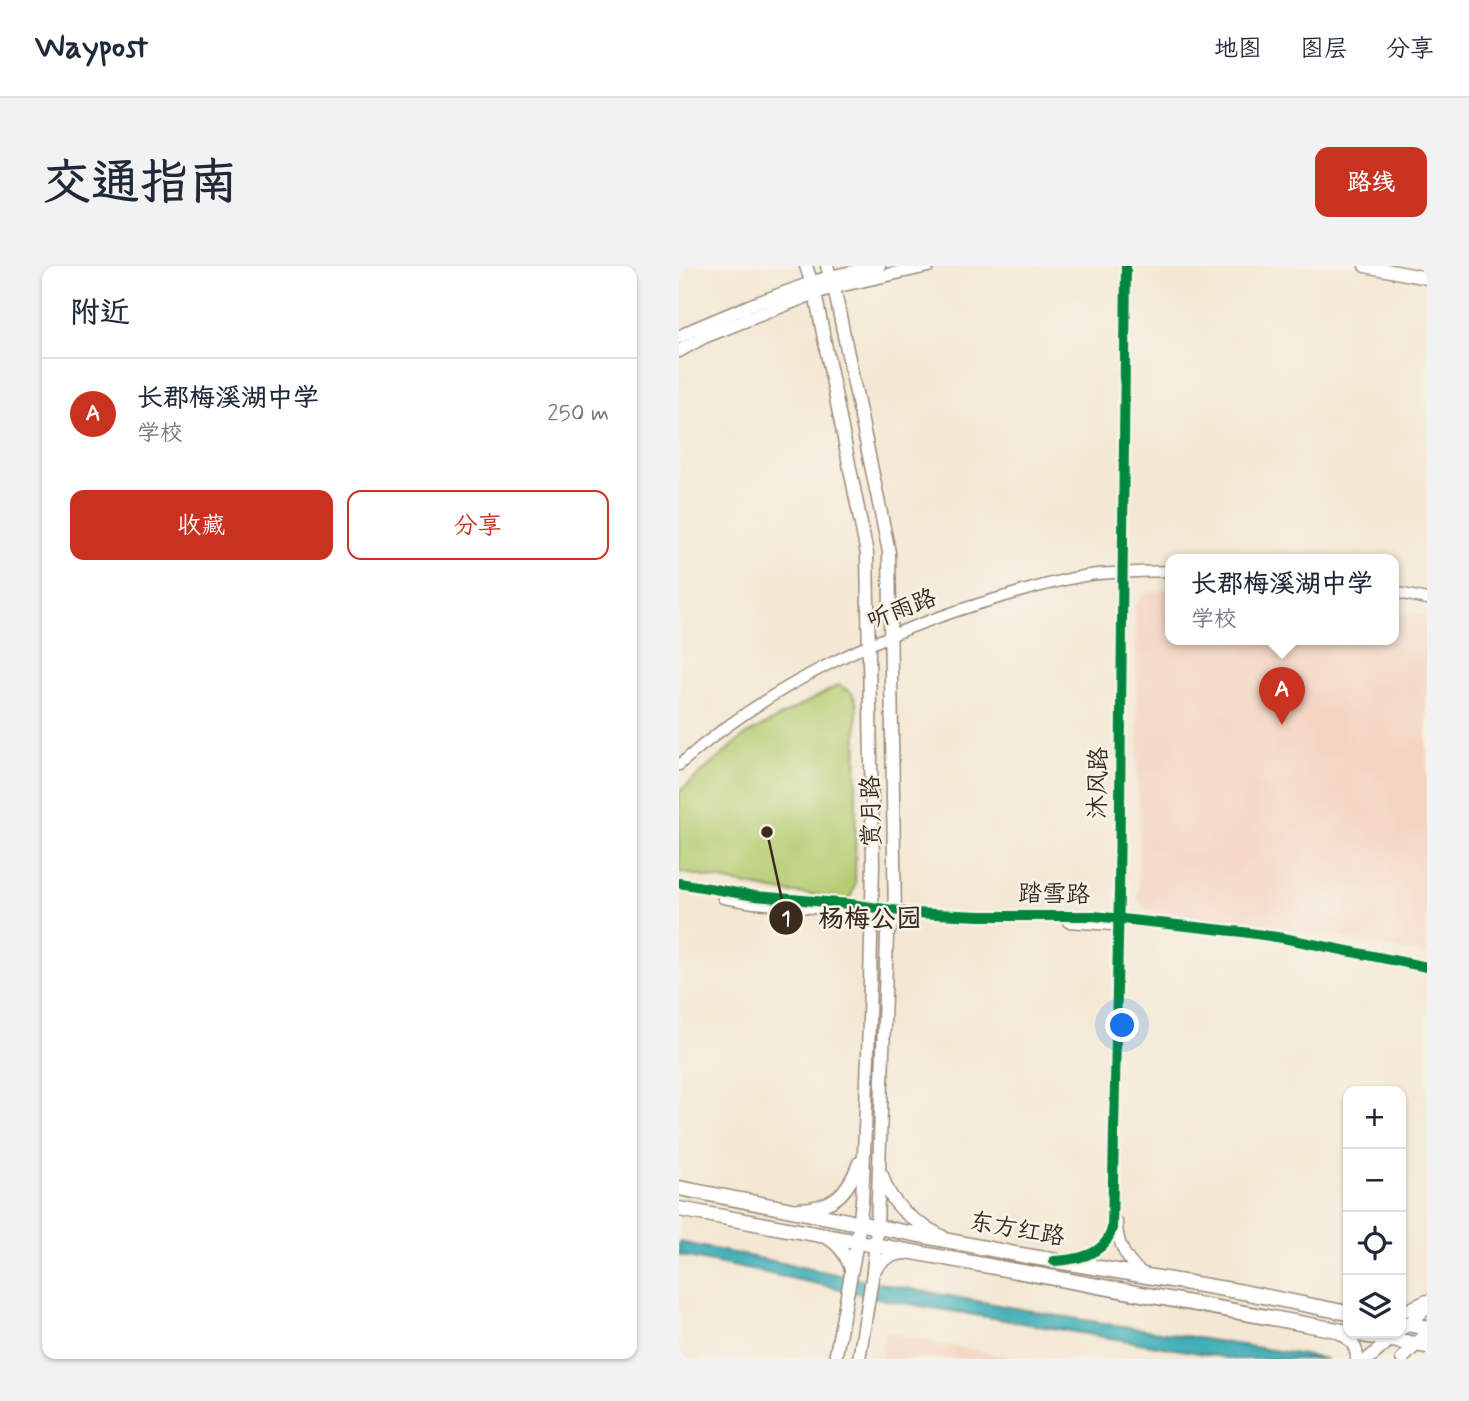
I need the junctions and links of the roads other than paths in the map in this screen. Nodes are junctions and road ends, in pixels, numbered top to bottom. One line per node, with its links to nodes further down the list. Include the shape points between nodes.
1 (806, 266): 11 (main road, 赏月路)
2 (879, 266): 9 (main road)
3 (928, 266): 9 (main road)
4 (1126, 266): 15 (street, 沐风路)
5 (1132, 266): 15 (street, 沐风路)
6 (1365, 266): 10 (main road)
7 (1396, 266): 8 (main road)
8 (1427, 272)
9 (830, 277): 11 (main road); 21 (main road, 赏月路, via 889,552)
10 (1427, 278)
11 (813, 288): 12 (main road, via 748,306); 13 (main road); 22 (main road, 赏月路, via 867,554)
12 (679, 337)
13 (679, 351)
14 (1165, 566): 15 (street, 听雨路)
15 (1126, 570): 16 (street, 听雨路); 21 (street, 听雨路, via 1027,590); 29 (street, 沐风路)
16 (1165, 571)
17 (1399, 593): 18 (street)
18 (1427, 598)
19 (1399, 599): 20 (street)
20 (1427, 605)
21 (890, 632): 22 (street, 听雨路); 28 (main road, 赏月路)
22 (869, 642): 23 (street, 听雨路, via 769,692); 24 (street, 听雨路, via 755,706); 27 (main road, 赏月路)
23 (679, 758)
24 (679, 765)
25 (679, 883): 27 (street, 踏雪路, via 755,896 850,904)
26 (679, 891): 27 (street, 踏雪路, via 754,903)
27 (873, 911): 28 (street, 踏雪路); 31 (main road, 赏月路)
28 (895, 914): 29 (street, 踏雪路, via 952,922); 32 (main road, 赏月路, via 887,935)
29 (1121, 922): 30 (street, 踏雪路, via 1282,943); 43 (street, 沐风路, via 1111,1234 1093,1253); 46 (street, 沐风路, via 1117,1234 1141,1272)
30 (1427, 969)
31 (864, 1146): 35 (main road, via 855,1175 836,1199 818,1207); 36 (main road, 赏月路)
32 (880, 1164): 37 (main road, 赏月路); 40 (main road, via 888,1192 903,1212)
33 (679, 1188): 35 (main road, 东方红路)
34 (679, 1209): 38 (main road, 东方红路)
35 (791, 1209): 36 (main road, 东方红路)
36 (859, 1223): 37 (main road, 东方红路); 39 (main road, 赏月路)
37 (877, 1227): 40 (main road, 东方红路); 41 (main road, 赏月路)
38 (821, 1235): 39 (main road, 东方红路); 44 (main road, via 837,1244)
39 (857, 1242): 41 (main road, 东方红路); 44 (main road, 赏月路)
40 (953, 1242): 43 (main road, 东方红路)
41 (875, 1245): 42 (main road, 东方红路); 45 (main road, 赏月路)
42 (914, 1253): 45 (main road, via 887,1256); 52 (main road, 东方红路)
43 (1054, 1261): 46 (main road, 东方红路)
44 (851, 1269): 60 (main road, 赏月路)
45 (873, 1272): 61 (main road, 赏月路)
46 (1157, 1278): 50 (main road, 东方红路)
47 (1427, 1301): 49 (main road)
48 (1427, 1308): 51 (main road)
49 (1406, 1309)
50 (1343, 1311)
51 (1406, 1324)
52 (1333, 1329): 55 (main road, 东方红路); 59 (main road, via 1350,1339)
53 (1406, 1330): 54 (main road, 东方红路)
54 (1427, 1330): 58 (main road)
55 (1343, 1331)
56 (1406, 1335): 58 (main road, 东方红路)
57 (1389, 1338): 59 (main road)
58 (1423, 1346): 62 (main road)
59 (1363, 1358)
60 (835, 1359)
61 (859, 1359)
62 (1403, 1359)

